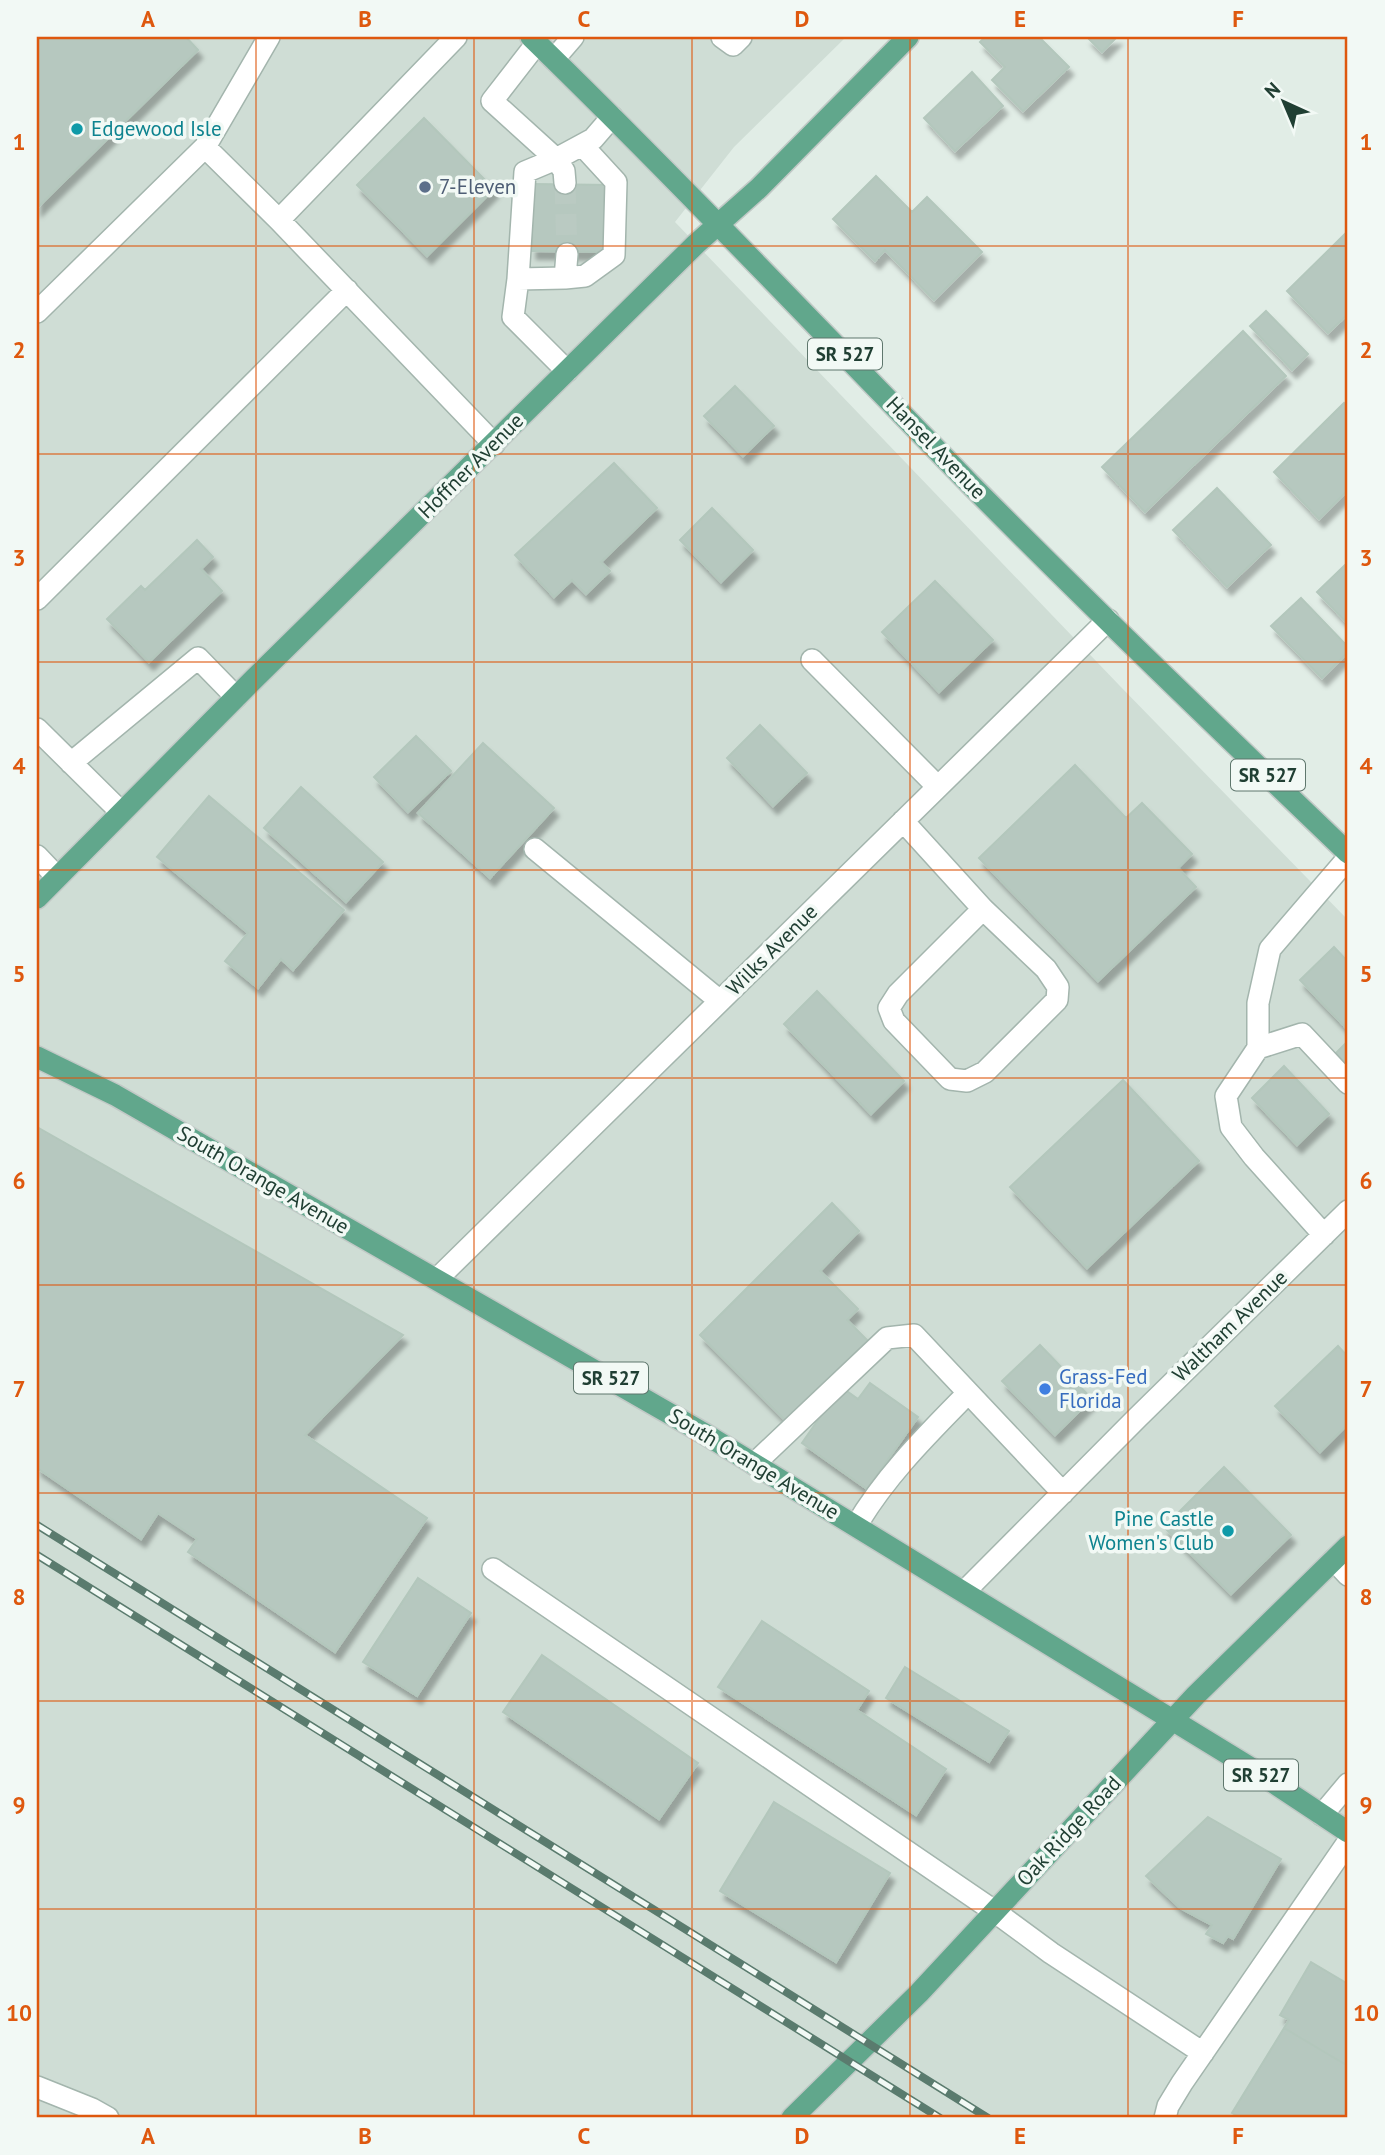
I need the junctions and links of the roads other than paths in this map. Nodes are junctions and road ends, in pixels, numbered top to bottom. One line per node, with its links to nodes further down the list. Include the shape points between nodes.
1 (269, 37): 11 (street)
2 (456, 37): 14 (street)
3 (572, 37): 8 (street)
4 (722, 37): 5 (street, via 733,45)
5 (741, 37)
6 (908, 37): 15 (main road, Hoffner Avenue)
7 (534, 40): 8 (main road, Hansel Avenue / SR 527); 12 (street, via 492,100)
8 (554, 59): 9 (main road, Hansel Avenue / SR 527)
9 (612, 117): 10 (street); 15 (main road, Hansel Avenue / SR 527)
10 (582, 145): 12 (street); 17 (street, via 616,182 614,255 585,276)
11 (205, 148): 14 (street); 20 (street)
12 (556, 159): 13 (street, via 564,170); 18 (street, via 525,172)
13 (565, 183)
14 (279, 220): 19 (street)
15 (719, 224): 21 (main road, Hoffner Avenue); 24 (main road, Hansel Avenue / SR 527)
16 (567, 254): 17 (street)
17 (565, 278): 18 (street)
18 (518, 279): 21 (street, via 513,317)
19 (347, 290): 22 (street); 23 (street)
20 (37, 312)
21 (567, 371): 22 (main road, Hoffner Avenue)
22 (494, 444): 26 (main road, Hoffner Avenue)
23 (37, 599)
24 (1108, 621): 29 (street, Wilks Avenue); 33 (main road, Hansel Avenue / SR 527)
25 (812, 660): 29 (street)
26 (236, 697): 28 (street, via 198,658); 30 (main road, Hoffner Avenue)
27 (37, 729): 28 (street)
28 (71, 763): 30 (street)
29 (938, 787): 31 (street, Wilks Avenue)
30 (121, 812): 36 (main road, Hoffner Avenue)
31 (902, 821): 38 (street); 39 (street, Wilks Avenue)
32 (535, 849): 39 (street)
33 (1348, 853)
34 (37, 856): 36 (street)
35 (1348, 859): 40 (street, via 1270,948 1258,1003)
36 (57, 877): 37 (main road, Hoffner Avenue)
37 (37, 898)
38 (983, 909): 38 (street, via 1046,969 1058,987 1057,1000 985,1072 967,1081 950,1079 894,1021 889,1008)
39 (720, 1001): 45 (street, Wilks Avenue)
40 (1258, 1048): 42 (street, via 1301,1034); 44 (street, via 1226,1096 1231,1127)
41 (37, 1057): 45 (main road, South Orange Avenue / SR 527, via 115,1095)
42 (1348, 1083)
43 (1348, 1211): 44 (street, Waltham Avenue)
44 (1324, 1235): 48 (street, Waltham Avenue)
45 (437, 1279): 47 (main road, South Orange Avenue / SR 527)
46 (968, 1393): 47 (street, via 914,1335 887,1338); 48 (street); 49 (street, via 896,1468)
47 (754, 1464): 49 (main road, South Orange Avenue / SR 527)
48 (1063, 1493): 52 (street, Waltham Avenue)
49 (856, 1526): 52 (main road, South Orange Avenue / SR 527)
50 (1343, 1560): 53 (main road, Oak Ridge Road)
51 (492, 1569): 58 (street)
52 (964, 1592): 53 (main road, South Orange Avenue / SR 527)
53 (1173, 1720): 55 (main road, South Orange Avenue / SR 527); 58 (main road, Oak Ridge Road)
54 (1348, 1784): 55 (street)
55 (1322, 1815): 56 (main road, South Orange Avenue / SR 527)
56 (1348, 1832)
57 (1348, 1842): 59 (street)
58 (994, 1911): 59 (street, via 1051,1954); 62 (main road, Oak Ridge Road, via 919,1993)
59 (1203, 2053): 63 (street)
60 (37, 2087): 61 (street)
61 (108, 2118)
62 (792, 2118)
63 (1165, 2118)

